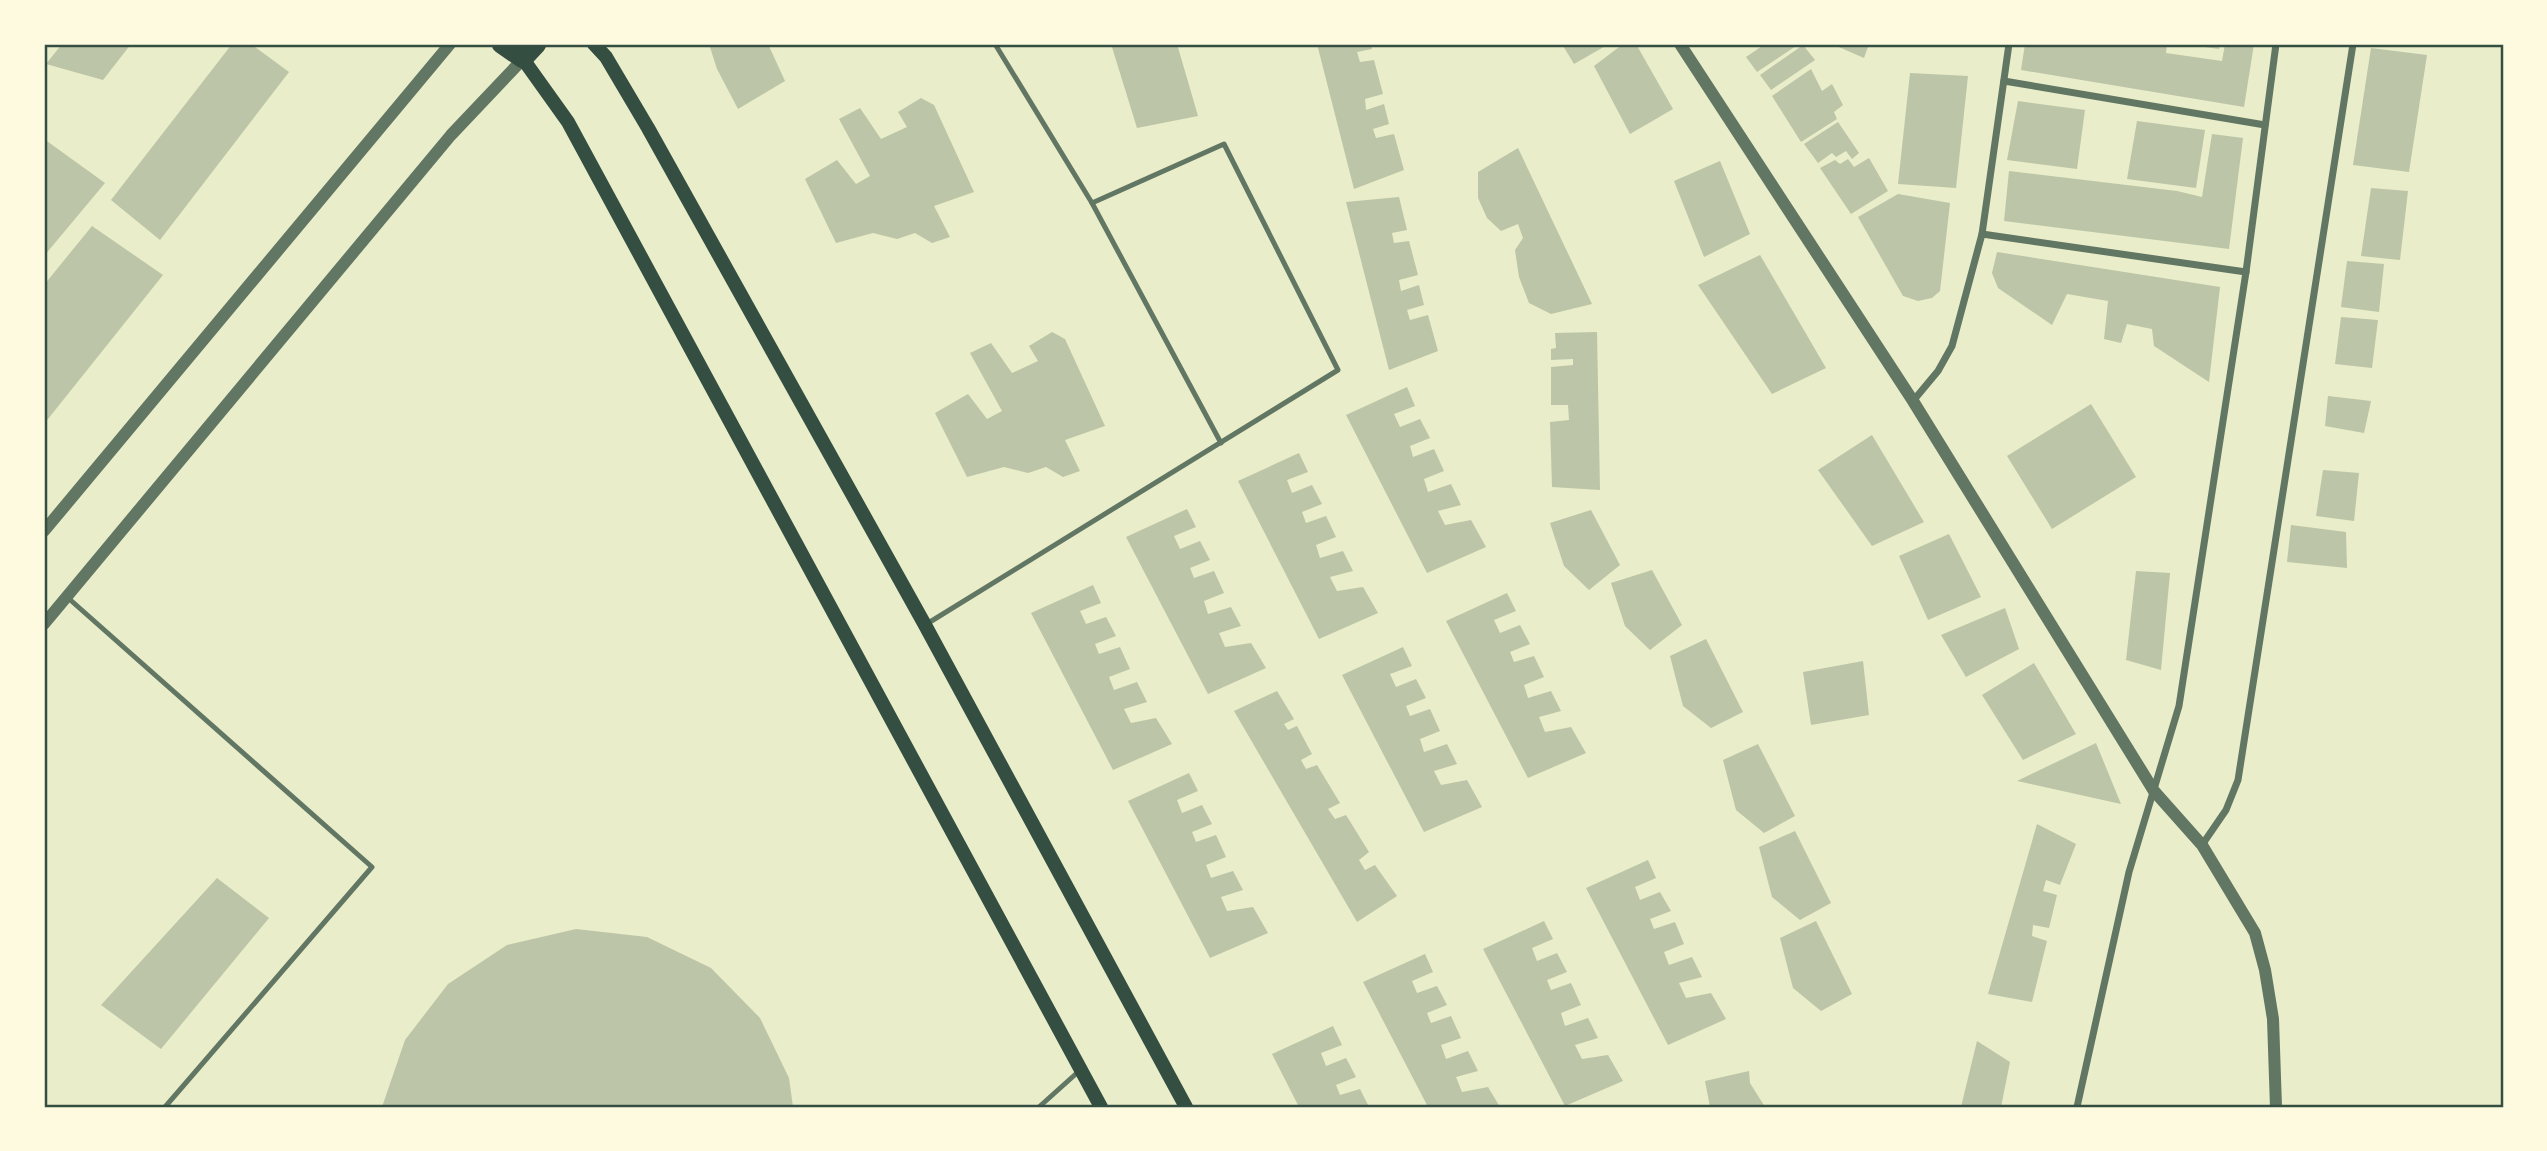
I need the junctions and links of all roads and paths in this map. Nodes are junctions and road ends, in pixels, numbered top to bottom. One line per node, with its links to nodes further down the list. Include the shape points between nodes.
1 (450, 44): 18 (street)
2 (501, 44): 10 (highway)
3 (537, 44): 10 (highway)
4 (594, 44): 21 (main road, via 648,128)
5 (995, 44): 13 (lane)
6 (1680, 44): 16 (street)
7 (2009, 44): 11 (street)
8 (2276, 44): 12 (street)
9 (2353, 44): 23 (street, via 2238,780 2226,810)
10 (523, 59): 19 (street, via 451,135); 24 (main road, via 568,122)
11 (2004, 81): 12 (street); 14 (street)
12 (2265, 125): 15 (street)
13 (1092, 203): 17 (lane); 17 (lane, via 1224,144 1338,370)
14 (1982, 234): 15 (street); 16 (street, via 1952,346)
15 (2246, 272): 22 (street, via 2179,706)
16 (1913, 401): 22 (street)
17 (1222, 443): 21 (lane)
18 (44, 531)
19 (67, 597): 20 (street); 25 (lane, via 372,867)
20 (44, 624)
21 (925, 625): 28 (main road)
22 (2154, 791): 23 (street); 29 (street, via 2129,872)
23 (2203, 845): 30 (street, via 2259,946 2273,1019)
24 (1081, 1070): 26 (lane); 27 (main road)
25 (165, 1107)
26 (1039, 1107)
27 (1101, 1107)
28 (1186, 1107)
29 (2077, 1107)
30 (2276, 1107)

